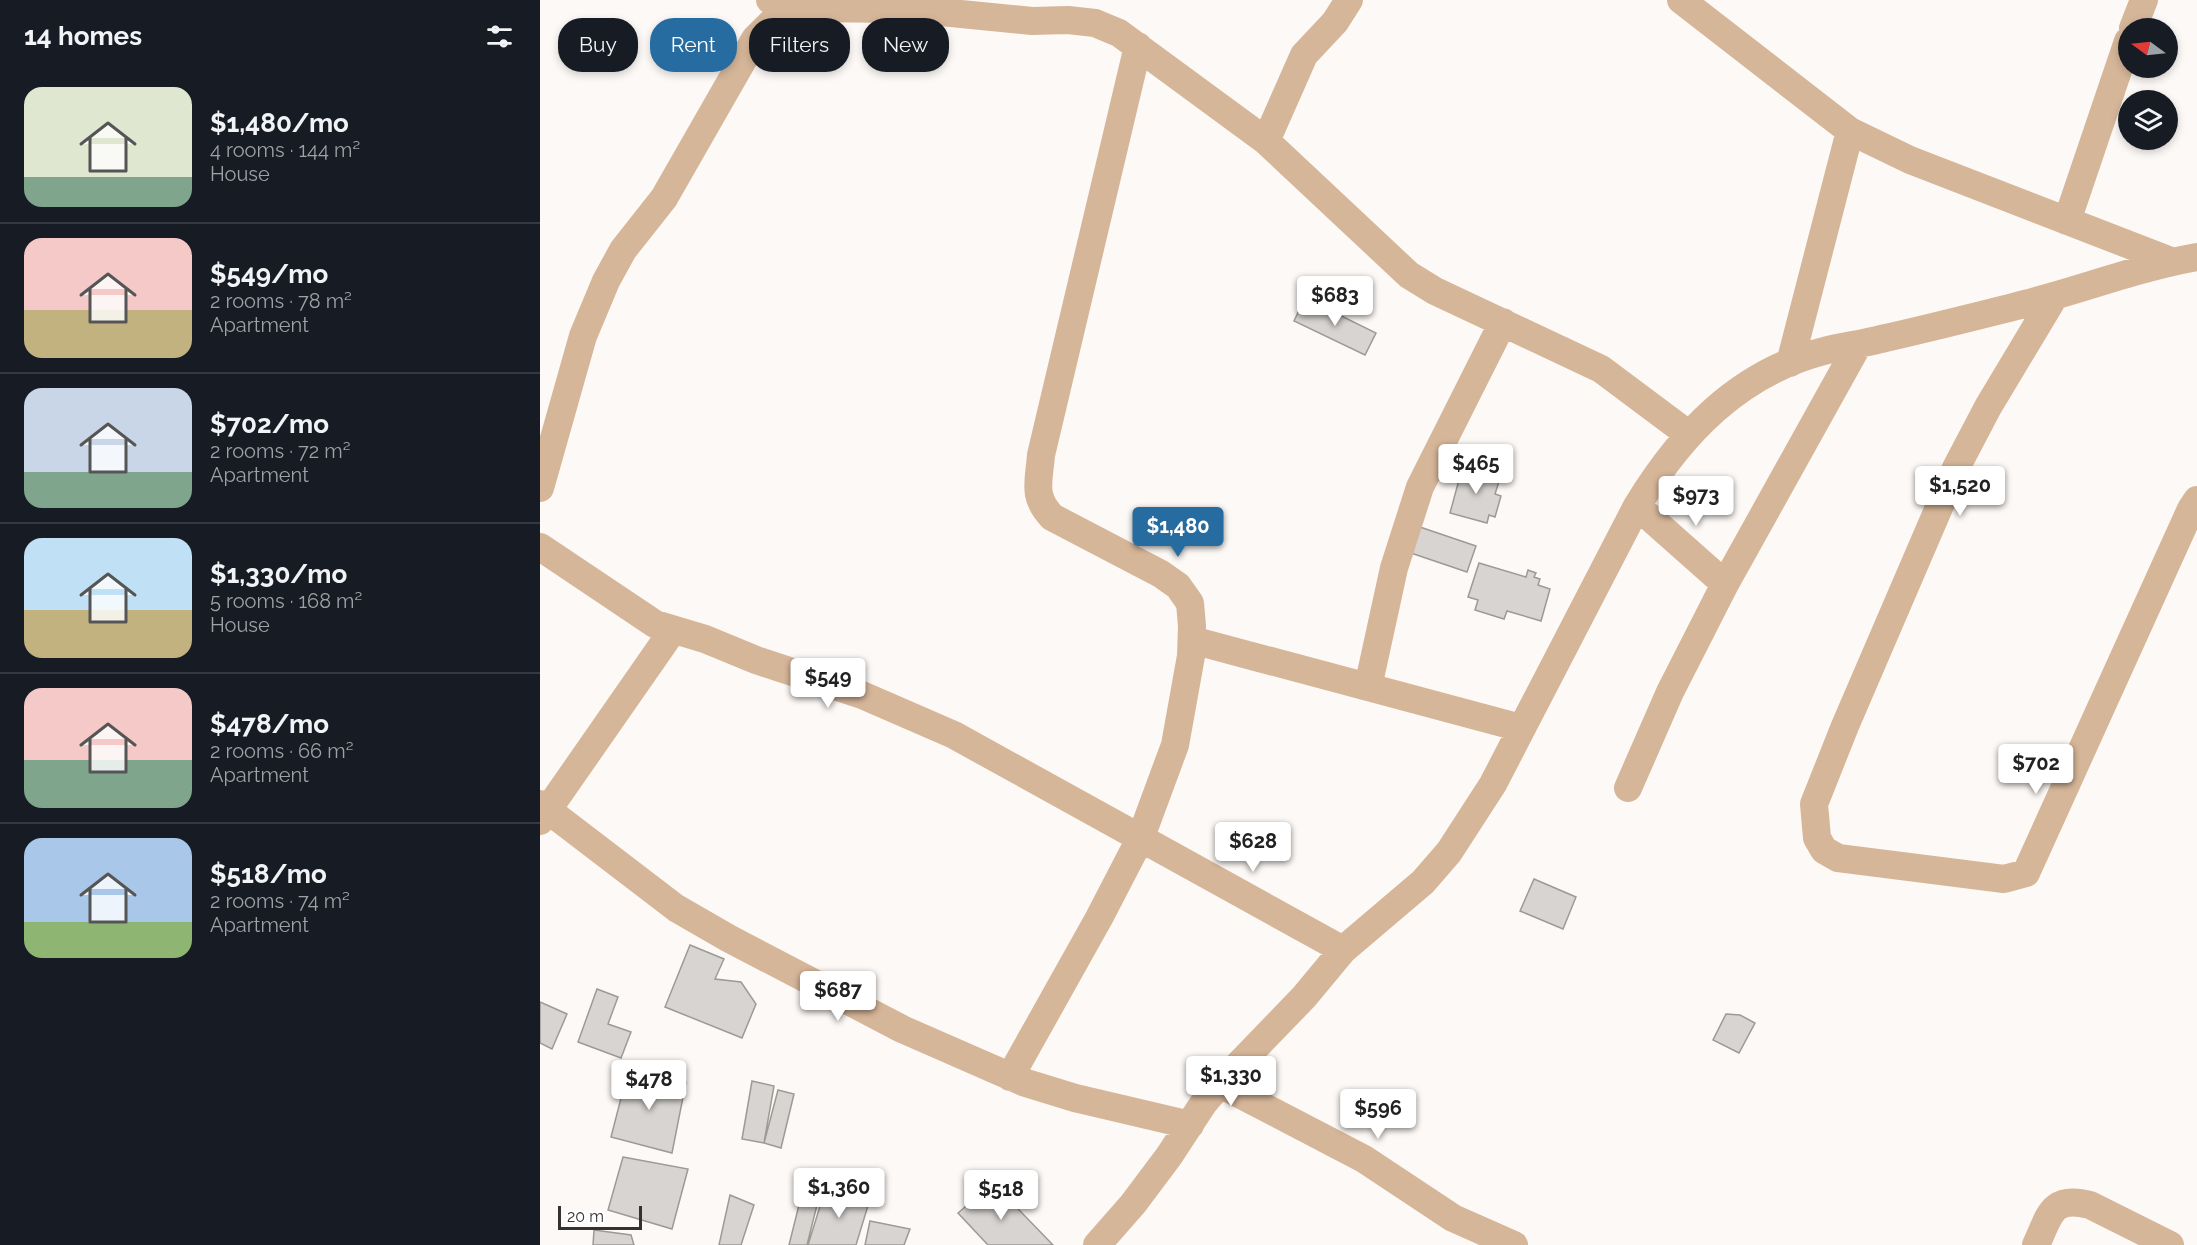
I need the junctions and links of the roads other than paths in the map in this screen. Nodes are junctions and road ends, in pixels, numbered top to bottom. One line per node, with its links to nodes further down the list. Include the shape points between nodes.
1 (1349, 0): 9 (street, via 1335,22 1304,55)
2 (1681, 0): 8 (street)
3 (2144, 0): 5 (street)
4 (789, 3): 6 (street, via 1095,23); 17 (street, via 755,39 664,198 623,250 606,281 583,336)
5 (2137, 18)
6 (1138, 46): 9 (street); 23 (street, via 1041,455 1038,489 1041,505 1052,518 1178,586 1190,603)
7 (2118, 71): 10 (street)
8 (1850, 131): 10 (street, via 1910,160); 15 (street)
9 (1266, 141): 13 (street, via 1410,275 1435,291)
10 (2067, 221): 11 (street)
11 (2184, 259): 12 (street)
12 (2054, 297): 14 (street); 18 (street, via 1956,468 1845,726 1814,804 1817,838 1824,849 1838,858 1968,875 2004,879 2026,873)
13 (1503, 322): 16 (street, via 1601,369); 24 (street, via 1420,487 1394,568)
14 (1858, 345): 15 (street); 21 (street)
15 (1790, 363): 16 (street, via 1720,404)
16 (1688, 434): 19 (street)
17 (540, 488)
18 (2197, 500)
19 (1637, 506): 21 (street); 25 (street)
20 (540, 547): 22 (street, via 635,612)
21 (1725, 584): 26 (street, via 1670,692)
22 (673, 630): 27 (street); 28 (street, via 862,695 954,735)
23 (1192, 640): 24 (street); 28 (street, via 1175,744)
24 (1368, 687): 25 (street)
25 (1521, 728): 29 (street, via 1493,784 1449,852 1423,882)
26 (1628, 788)
27 (543, 812): 30 (street, via 676,908 728,938 902,1029)
28 (1141, 837): 29 (street); 30 (street)
29 (1343, 950): 31 (street, via 1304,997)
30 (1010, 1077): 32 (street, via 1075,1098)
31 (1220, 1084): 32 (street); 34 (street, via 1364,1159 1453,1218)
32 (1190, 1125): 33 (street, via 1133,1204)
33 (1097, 1245)
34 (1514, 1245)
35 (2036, 1245): 36 (street, via 2053,1208 2064,1202 2077,1202)
36 (2170, 1245)

